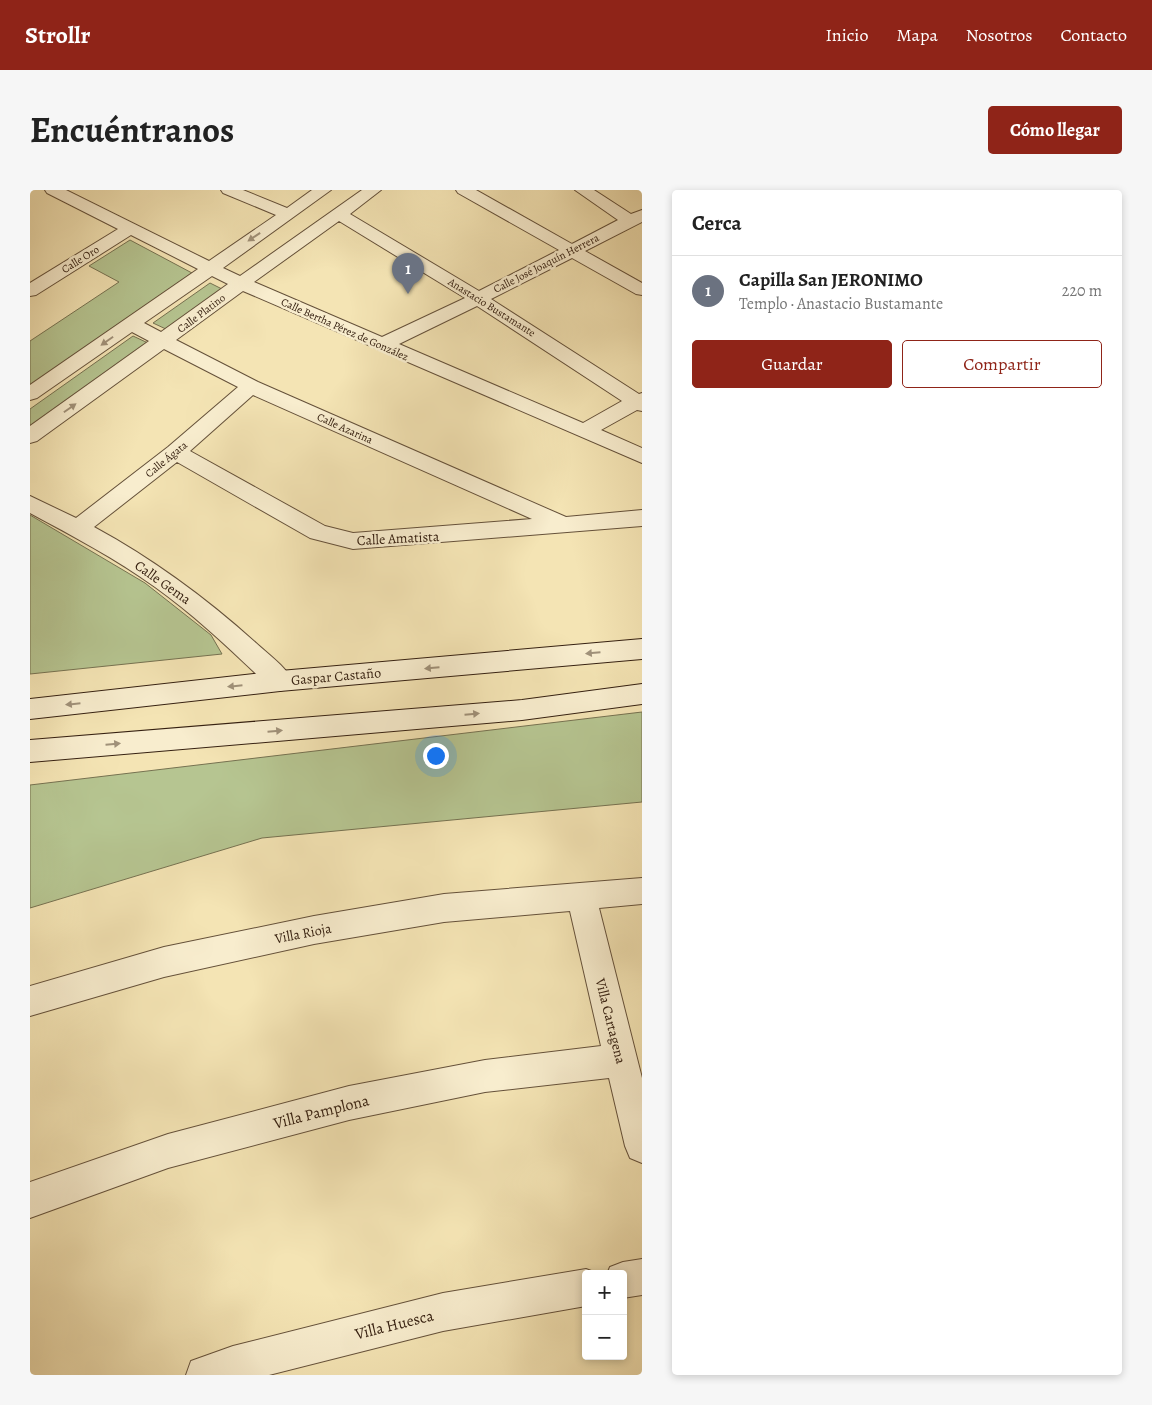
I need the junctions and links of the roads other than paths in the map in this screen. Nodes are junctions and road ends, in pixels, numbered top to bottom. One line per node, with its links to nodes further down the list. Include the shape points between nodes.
1 (53, 190): 10 (street, Calle Bertha Pérez de González)
2 (229, 190): 7 (street)
3 (323, 190): 7 (street)
4 (373, 190): 8 (street, Calle Platino)
5 (464, 190): 11 (street)
6 (583, 190): 9 (street, Calle José Joaquín Herrera)
7 (288, 214): 12 (street, one-way to 12)
8 (339, 214): 15 (street, Calle Platino); 18 (street, Anastacio Bustamante)
9 (636, 218): 11 (street, Calle José Joaquín Herrera)
10 (131, 228): 12 (street, Calle Bertha Pérez de González); 14 (street, Calle Oro)
11 (570, 250): 16 (street); 18 (street, Calle José Joaquín Herrera)
12 (209, 268): 15 (street, Calle Bertha Pérez de González); 19 (street)
13 (30, 270): 14 (street)
14 (49, 279): 17 (street, Calle Oro)
15 (240, 283): 20 (street, Calle Platino); 21 (street, Calle Bertha Pérez de González)
16 (642, 290)
17 (30, 291)
18 (478, 298): 21 (street, Calle José Joaquín Herrera); 24 (street, Anastacio Bustamante)
19 (131, 324): 20 (street, Calle Azarina); 23 (street, one-way to 23)
20 (164, 341): 22 (street, Calle Azarina); 26 (street, Calle Platino, one-way to 20)
21 (381, 345): 25 (street, Calle Bertha Pérez de González)
22 (251, 386): 27 (street, Calle Ágata); 31 (street, Calle Azarina)
23 (30, 394)
24 (640, 402): 25 (street)
25 (583, 432): 28 (street, Calle Bertha Pérez de González)
26 (30, 436)
27 (176, 452): 31 (street, Calle Amatista, via 318,532 353,541); 32 (street, Calle Ágata)
28 (642, 456)
29 (30, 504): 32 (street, Calle Gema)
30 (642, 518): 31 (street, Calle Amatista)
31 (563, 525)
32 (78, 528): 34 (street, Calle Gema, via 146,569 192,603 236,638)
33 (642, 649): 34 (street, Gaspar Castaño, one-way to 34)
34 (280, 682): 36 (street, Gaspar Castaño, one-way to 36)
35 (642, 694): 37 (street, one-way to 35, via 522,710)
36 (30, 708)
37 (30, 751)
38 (642, 891): 39 (street, Villa Rioja)
39 (581, 896): 40 (street, Villa Rioja, via 444,908 314,930 164,962); 41 (street, Villa Cartagena)
40 (30, 1000)
41 (621, 1060): 42 (street, Villa Cartagena); 43 (street, Villa Pamplona, via 485,1076 349,1103 168,1151)
42 (642, 1146)
43 (30, 1200)
44 (642, 1277): 45 (street)
45 (627, 1279)
46 (582, 1288): 47 (street, Villa Huesca, via 443,1312 233,1365)
47 (205, 1375)

